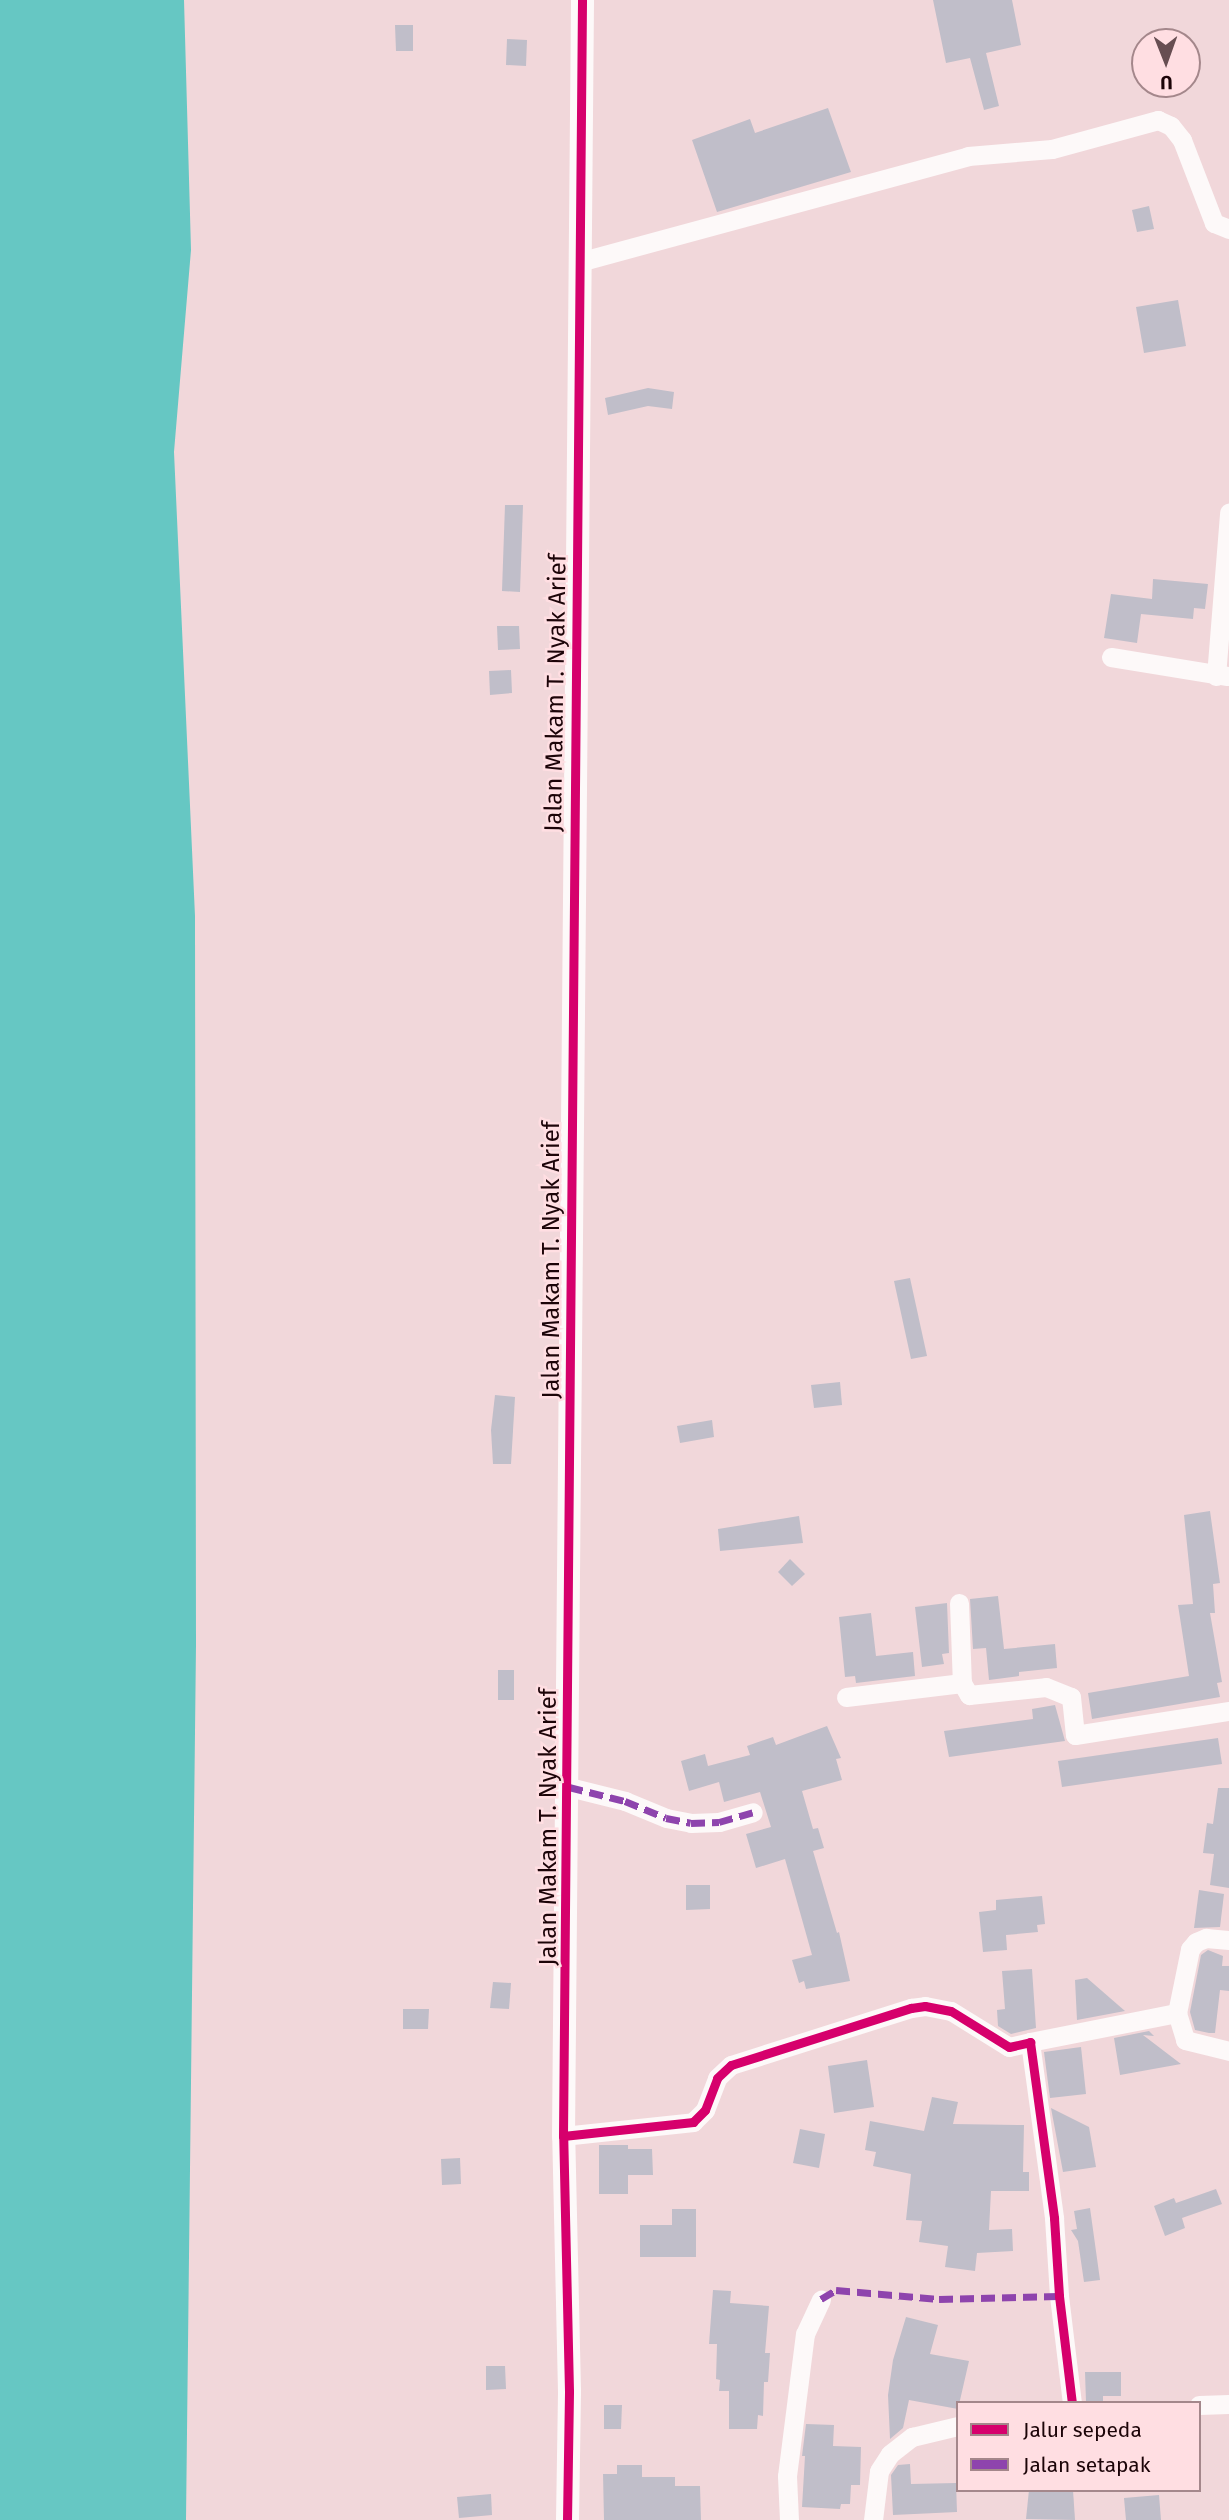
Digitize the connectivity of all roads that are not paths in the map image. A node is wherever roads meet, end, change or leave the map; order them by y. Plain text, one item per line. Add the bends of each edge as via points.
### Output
1 (582, 0) edge
2 (1229, 229) edge
3 (579, 262) junction
4 (1229, 513) edge
5 (1111, 657) dead end
6 (1223, 676) edge
7 (959, 1603) dead end
8 (962, 1683) junction
9 (846, 1697) dead end
10 (1229, 1712) edge
11 (569, 1787) junction
12 (753, 1812) dead end
13 (1229, 1940) edge
14 (1177, 2013) junction
15 (1030, 2042) junction
16 (1229, 2051) edge
17 (564, 2136) junction
18 (821, 2299) dead end
19 (1072, 2401) edge
20 (1229, 2404) edge
21 (1201, 2405) edge
22 (956, 2426) edge
23 (568, 2520) edge
24 (789, 2520) edge
25 (873, 2520) edge

1 - 3 street, Jalan Makam T. Nyak Arief
2 - 3 street via 1214,223 1182,140 1171,126 1158,120 1052,149 968,156
3 - 11 street, Jalan Makam T. Nyak Arief
4 - 6 street
5 - 6 street
7 - 8 street
8 - 9 street
8 - 10 street via 969,1695 1046,1687 1071,1697 1075,1735
11 - 12 street via 691,1823 719,1822
11 - 17 street, Jalan Makam T. Nyak Arief
13 - 14 street via 1206,1938 1190,1949
14 - 15 street
14 - 16 street via 1185,2040
15 - 17 street via 1009,2047 951,2011 911,2008 731,2064 717,2078 705,2110 693,2122
15 - 19 street via 1054,2218
17 - 23 street, Jalan Makam T. Nyak Arief
18 - 24 street via 805,2334 787,2476
20 - 21 street
22 - 25 street via 912,2437 890,2454 879,2471

